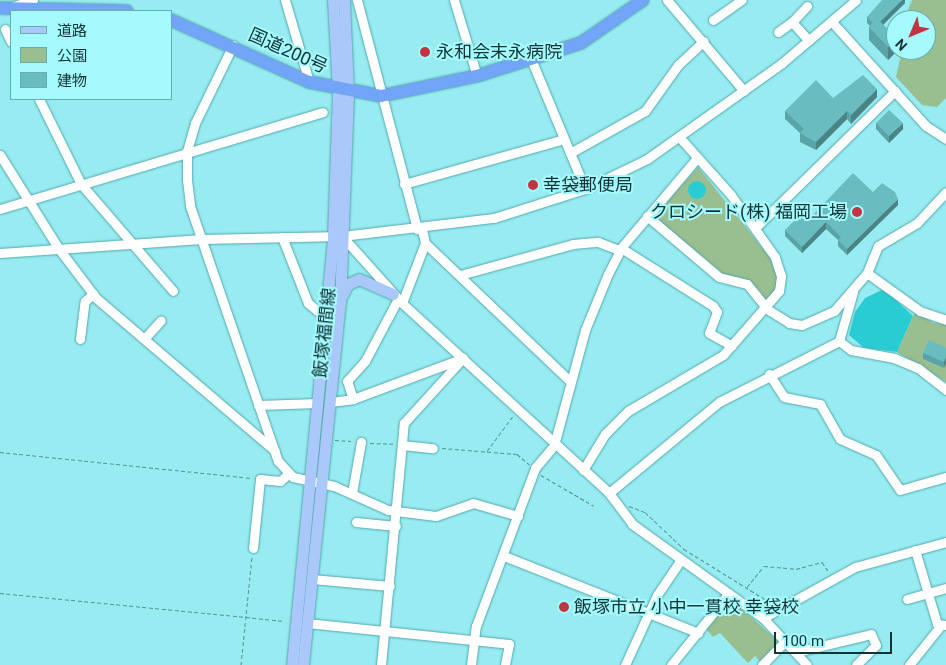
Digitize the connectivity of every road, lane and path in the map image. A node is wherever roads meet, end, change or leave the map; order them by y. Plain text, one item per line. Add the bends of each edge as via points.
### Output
1 (33, 0) edge
2 (285, 0) edge
3 (333, 0) edge
4 (344, 0) edge
5 (357, 0) edge
6 (454, 0) edge
7 (643, 0) edge
8 (667, 0) edge
9 (742, 0) edge
10 (856, 0) edge
11 (807, 6) dead end
12 (5, 8) edge
13 (86, 10) edge
14 (172, 20) edge
15 (713, 20) dead end
16 (792, 22) junction
17 (832, 22) junction
18 (5, 29) dead end
19 (778, 32) dead end
20 (10, 40) edge
21 (809, 41) junction
22 (704, 42) junction
23 (233, 45) junction
24 (531, 60) junction
25 (477, 76) junction
26 (309, 82) junction
27 (343, 91) junction
28 (744, 91) junction
29 (895, 91) junction
30 (381, 96) junction
31 (39, 100) edge
32 (323, 112) dead end
33 (564, 139) junction
34 (681, 139) junction
35 (946, 139) edge
36 (187, 151) junction
37 (570, 153) junction
38 (697, 158) junction
39 (1, 160) edge
40 (81, 184) junction
41 (404, 184) junction
42 (585, 189) junction
43 (946, 192) edge
44 (25, 199) junction
45 (0, 209) edge
46 (647, 216) junction
47 (754, 228) junction
48 (419, 229) junction
49 (337, 236) junction
50 (282, 237) junction
51 (202, 239) junction
52 (130, 244) junction
53 (425, 244) junction
54 (59, 249) junction
55 (620, 249) junction
56 (0, 253) edge
57 (867, 272) junction
58 (460, 276) junction
59 (173, 290) dead end
60 (853, 292) junction
61 (92, 294) junction
62 (398, 299) junction
63 (340, 303) junction
64 (767, 309) junction
65 (326, 319) junction
66 (161, 320) dead end
67 (946, 320) edge
68 (80, 339) dead end
69 (144, 339) junction
70 (839, 341) junction
71 (732, 346) junction
72 (463, 358) junction
73 (769, 374) junction
74 (570, 381) junction
75 (946, 389) edge
76 (354, 399) junction
77 (330, 402) junction
78 (318, 403) junction
79 (258, 405) junction
80 (519, 412) junction
81 (361, 442) dead end
82 (402, 445) junction
83 (554, 445) junction
84 (433, 448) joint
85 (275, 451) junction
86 (0, 452) edge
87 (487, 452) junction
88 (535, 468) junction
89 (583, 470) junction
90 (288, 474) junction
91 (946, 477) edge
92 (260, 479) junction
93 (315, 482) junction
94 (352, 493) junction
95 (611, 497) junction
96 (594, 506) dead end
97 (397, 512) junction
98 (518, 516) junction
99 (356, 522) dead end
100 (396, 526) junction
101 (946, 542) edge
102 (253, 548) joint
103 (915, 550) junction
104 (504, 556) junction
105 (680, 561) junction
106 (832, 578) junction
107 (312, 579) junction
108 (390, 586) junction
109 (747, 588) junction
110 (946, 588) edge
111 (0, 592) edge
112 (729, 593) junction
113 (927, 593) junction
114 (907, 599) dead end
115 (779, 609) junction
116 (650, 614) junction
117 (246, 617) junction
118 (763, 618) junction
119 (302, 622) junction
120 (944, 625) edge
121 (385, 630) junction
122 (698, 633) junction
123 (474, 638) junction
124 (786, 640) junction
125 (796, 652) junction
126 (241, 665) edge
127 (292, 665) edge
128 (303, 665) edge
129 (381, 665) edge
130 (470, 665) edge
131 (505, 665) edge
132 (625, 665) edge
133 (671, 665) edge
134 (762, 665) edge
135 (807, 665) edge
136 (856, 665) edge
137 (909, 665) edge

1 - 12 street
2 - 26 street
3 - 27 main road, 飯塚福間線
4 - 27 main road, 飯塚福間線
5 - 30 street
6 - 25 street
7 - 24 highway, 国道200号 via 602,32
8 - 22 street
9 - 15 street
10 - 17 street
11 - 16 street
12 - 13 highway
14 - 23 highway, 国道200号
16 - 19 street
16 - 21 street
17 - 21 street
17 - 29 street
18 - 20 street
21 - 28 street
22 - 28 street
22 - 37 street via 678,65 645,111
23 - 26 highway, 国道200号
23 - 36 street via 206,96
24 - 25 highway, 国道200号
24 - 33 street
25 - 30 highway, 国道200号
26 - 27 highway, 国道200号
27 - 30 highway, 国道200号
27 - 49 main road, 飯塚福間線
28 - 34 street
29 - 35 street via 926,126
29 - 47 street
30 - 41 street
31 - 40 street
32 - 36 street
33 - 37 street
33 - 41 street
34 - 38 street
34 - 42 street
36 - 40 street
36 - 51 street via 190,206
37 - 42 street
38 - 46 street
38 - 47 street
39 - 44 street
40 - 44 street
40 - 52 street
41 - 48 street
42 - 48 street via 494,218
43 - 57 street via 917,223 878,246
44 - 45 street
44 - 54 street
46 - 55 street
46 - 64 street via 719,277 747,284
47 - 64 street via 775,257 781,276 780,291
48 - 49 street
48 - 53 street
49 - 50 street
49 - 62 street
49 - 63 main road, 飯塚福間線
49 - 65 main road, 飯塚福間線
50 - 51 street
50 - 65 street via 308,303
51 - 52 street
51 - 79 street
52 - 54 street
52 - 59 street
53 - 58 street
53 - 62 street
54 - 56 street
54 - 61 street
55 - 58 street via 598,242 580,243
55 - 71 street via 713,306 717,312 709,333
55 - 74 street via 585,330
57 - 60 street
57 - 67 street via 920,311
58 - 74 street
60 - 64 street via 814,323 789,323
60 - 70 street
61 - 68 street via 85,301
61 - 69 street
62 - 63 main road via 359,279 344,288
62 - 72 street
62 - 76 street via 365,361 347,381
63 - 77 main road, 飯塚福間線
64 - 71 street
65 - 78 main road, 飯塚福間線
66 - 69 street
69 - 85 street
70 - 73 street
70 - 75 street via 851,350 894,358 918,368
71 - 89 street via 628,411 605,434
72 - 76 street
72 - 80 street
72 - 82 street via 404,424
73 - 91 street via 784,397 820,404 840,439 876,455 886,475 907,492
73 - 95 street via 691,422
74 - 83 street
76 - 77 street
77 - 93 main road, 飯塚福間線
78 - 79 street
78 - 93 main road, 飯塚福間線
79 - 85 street
80 - 83 street
80 - 87 path
81 - 94 street
82 - 84 street
82 - 97 street
83 - 88 street
83 - 89 street
84 - 87 path
85 - 90 street
86 - 92 path
87 - 88 path via 517,454
88 - 96 path via 544,479 559,483
88 - 98 street
89 - 95 street
90 - 92 street via 280,481
90 - 93 street
92 - 102 street
93 - 94 street
93 - 107 main road, 飯塚福間線
93 - 119 main road, 飯塚福間線
94 - 97 street
95 - 105 street via 632,524
95 - 109 path via 645,512 684,549
97 - 98 street via 436,516 473,502
97 - 100 street
98 - 104 street
99 - 100 street
100 - 108 street
101 - 103 street
102 - 117 path
103 - 106 street via 855,567
103 - 113 street
104 - 116 street
104 - 123 street
105 - 112 street
105 - 116 street
106 - 109 path via 822,562 796,569 764,566
106 - 115 street
107 - 108 street
107 - 119 main road, 飯塚福間線
108 - 121 street
109 - 115 path
110 - 113 street
111 - 117 path
112 - 118 street
112 - 122 street
113 - 114 street
113 - 120 street via 937,624
115 - 118 street
116 - 122 street
116 - 132 street
117 - 119 path
117 - 126 path
118 - 124 street
119 - 121 street
119 - 127 main road, 飯塚福間線
119 - 128 main road, 飯塚福間線
120 - 137 street
121 - 123 street
121 - 129 street
122 - 133 street
123 - 130 street
123 - 131 street via 509,644
124 - 125 street
124 - 134 street
125 - 135 street
125 - 136 street via 871,634 876,645

